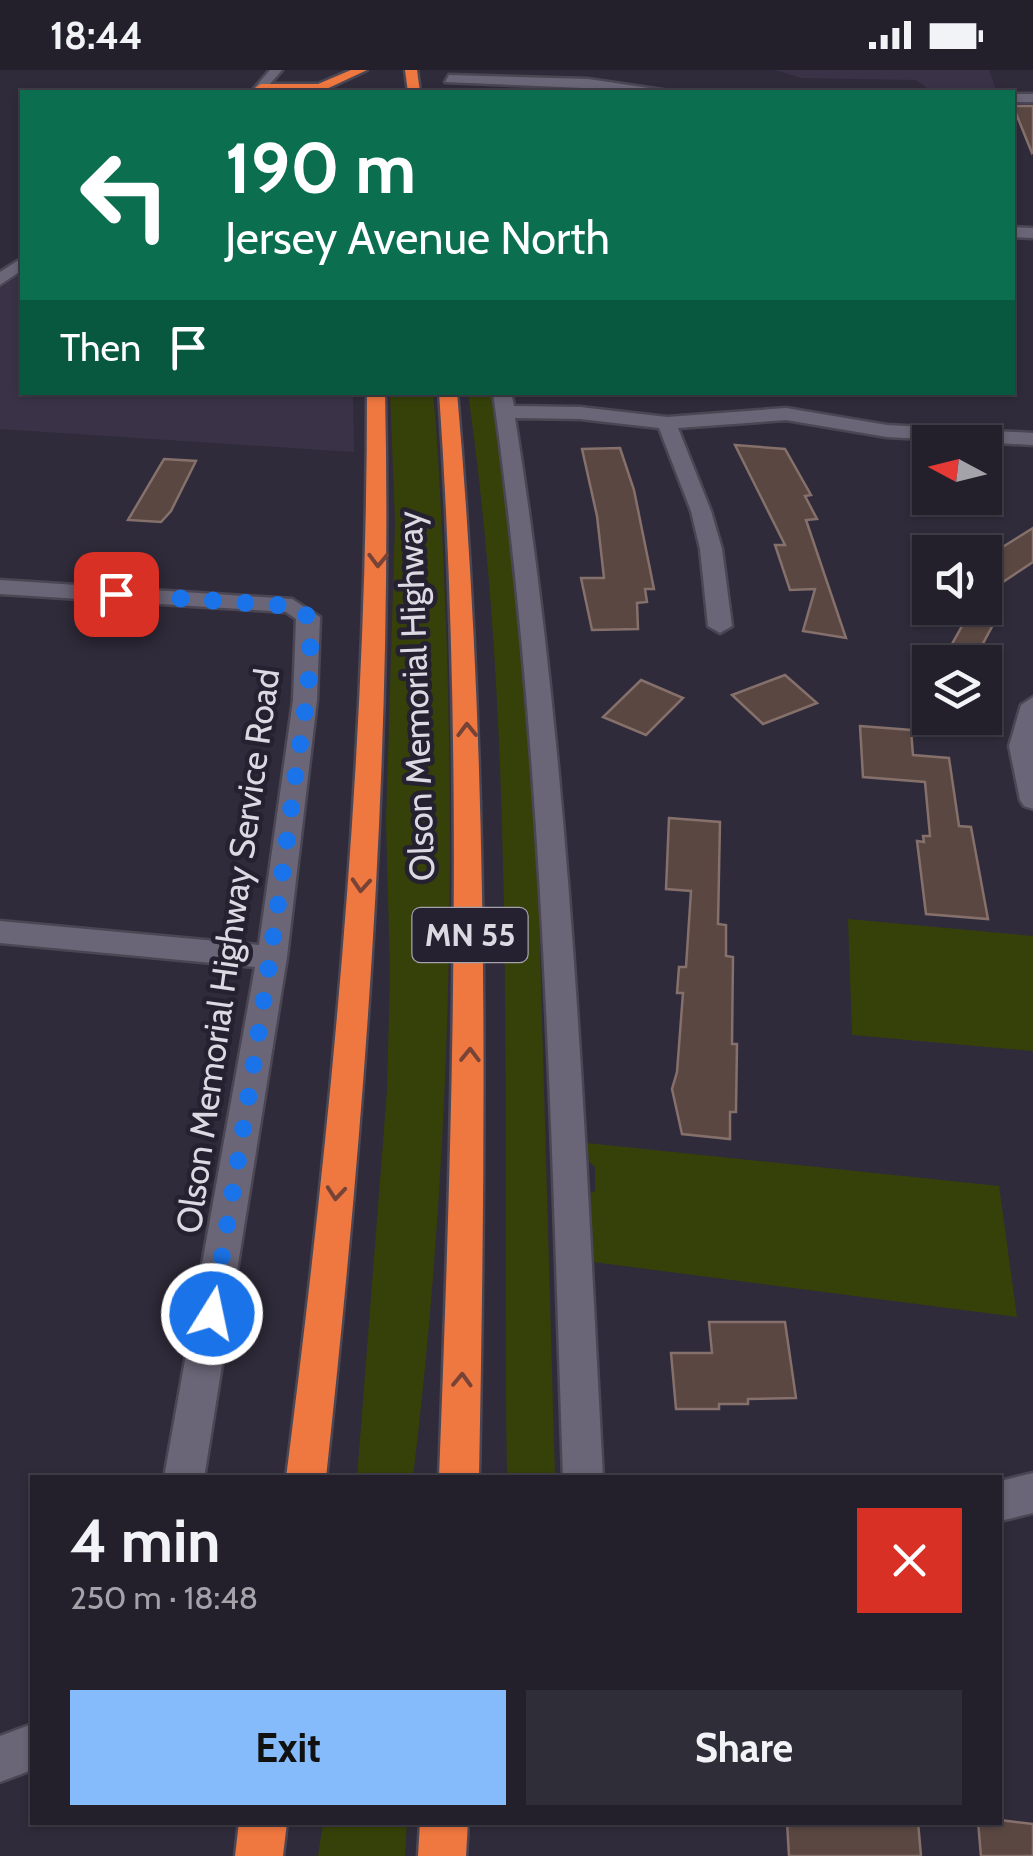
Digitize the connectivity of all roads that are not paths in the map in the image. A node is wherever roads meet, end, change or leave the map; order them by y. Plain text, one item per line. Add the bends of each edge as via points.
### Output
1 (276, 70) edge
2 (365, 74) edge
3 (449, 80) edge
4 (259, 90) edge
5 (652, 90) edge
6 (20, 265) edge
7 (0, 280) edge
8 (376, 395) edge
9 (448, 395) edge
10 (504, 402) edge
11 (667, 423) junction
12 (1033, 439) edge
13 (0, 587) edge
14 (720, 626) dead end
15 (1033, 705) edge
16 (1033, 800) edge
17 (0, 932) edge
18 (272, 957) junction
19 (185, 1475) edge
20 (306, 1475) edge
21 (460, 1475) edge
22 (583, 1475) edge
23 (1033, 1493) edge
24 (1002, 1501) edge
25 (30, 1747) edge
26 (0, 1759) edge
27 (264, 1825) edge
28 (444, 1825) edge
29 (259, 1856) edge
30 (442, 1856) edge

1 - 4 street
2 - 4 highway via 320,88
3 - 5 street
6 - 7 street
8 -> 20 highway, Olson Memorial Highway via 375,658 356,975
21 -> 9 highway, Olson Memorial Highway / MN 55 via 471,968 465,618
10 - 11 street
10 - 22 street via 533,608 552,839
11 - 12 street via 786,414 887,431
11 - 14 street via 701,511
13 - 18 street, Olson Memorial Highway Service Road via 305,612 305,700
15 - 16 street via 1022,746
17 - 18 street
18 - 19 street, Olson Memorial Highway Service Road
23 - 24 street
25 - 26 street
27 - 29 highway
28 - 30 highway

